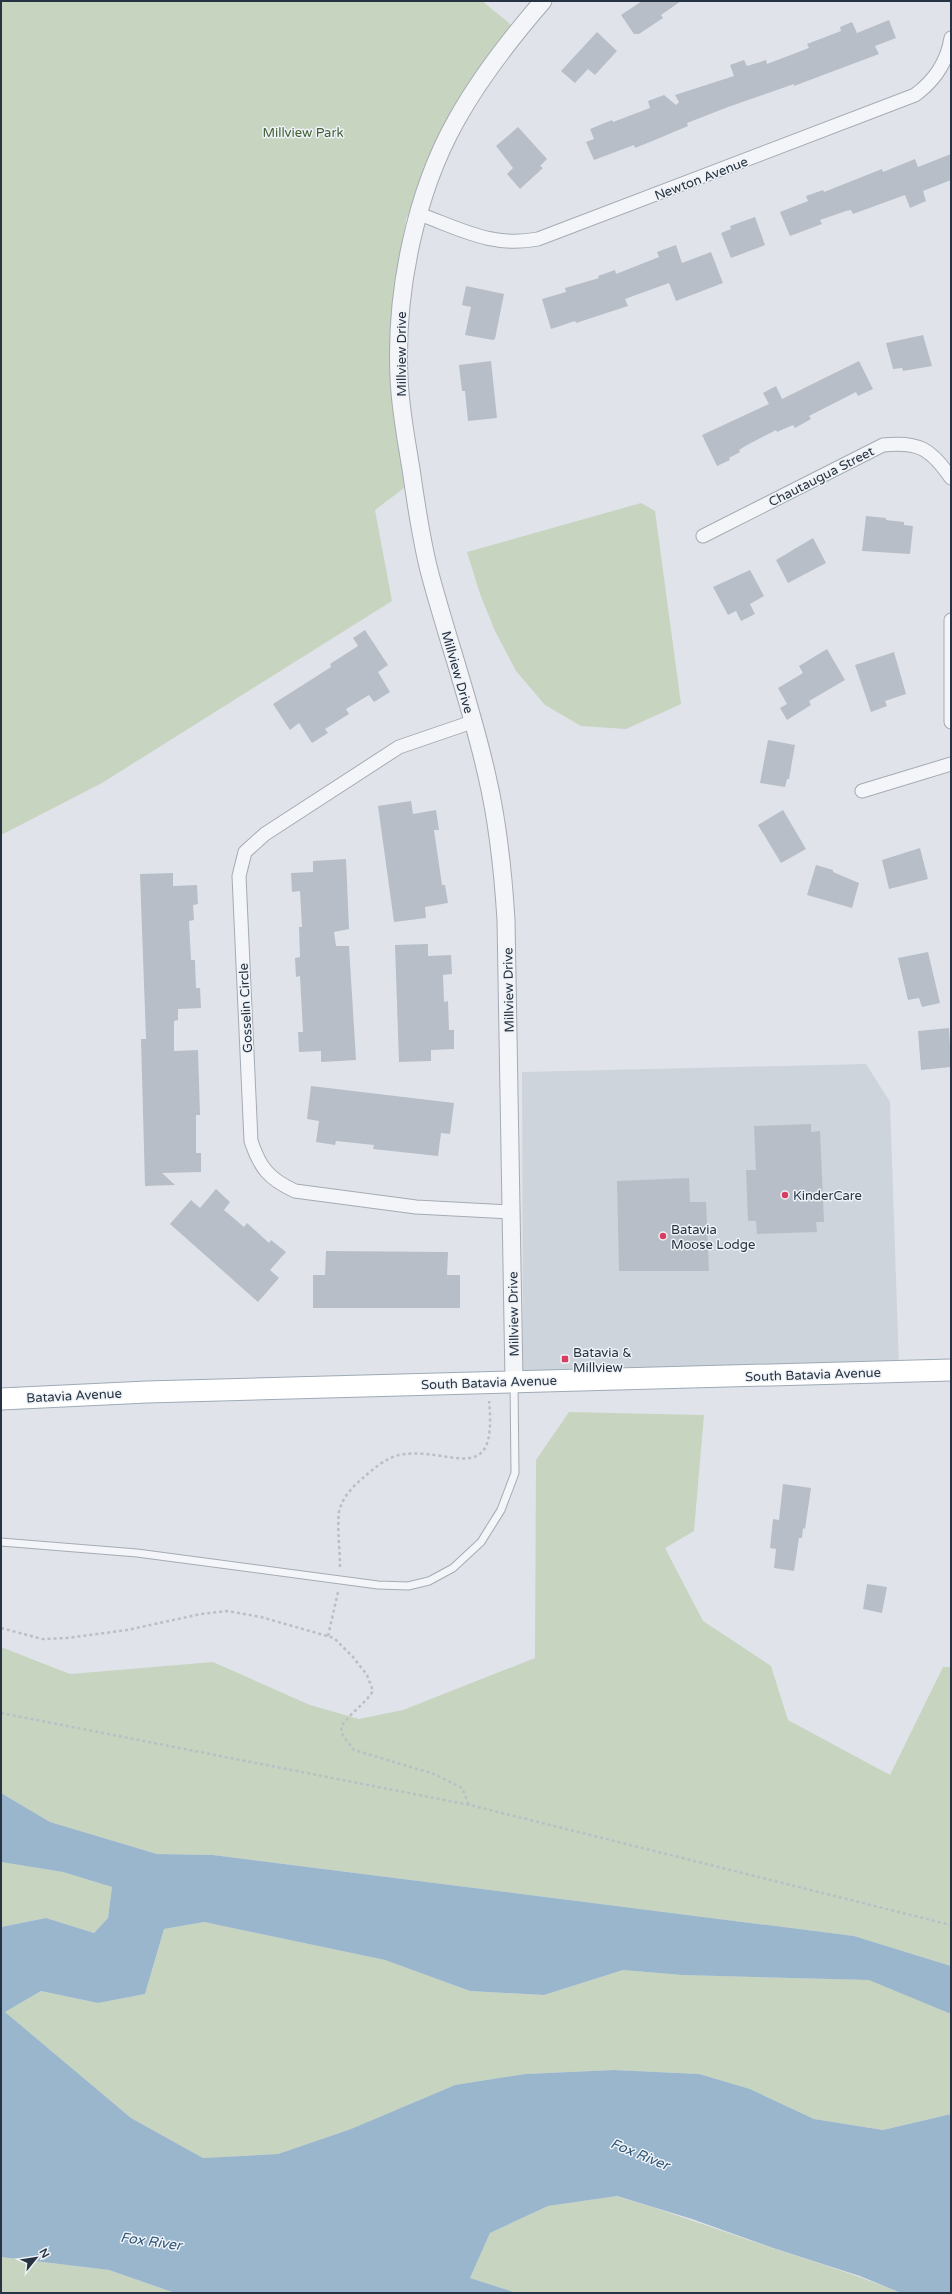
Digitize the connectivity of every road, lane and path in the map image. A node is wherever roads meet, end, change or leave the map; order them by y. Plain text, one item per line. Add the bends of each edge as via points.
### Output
1 (543, 1) edge
2 (951, 38) edge
3 (419, 214) junction
4 (951, 478) edge
5 (703, 536) dead end
6 (951, 620) edge
7 (472, 722) junction
8 (951, 722) edge
9 (951, 764) edge
10 (862, 790) dead end
11 (512, 1212) junction
12 (951, 1370) edge
13 (514, 1381) junction
14 (487, 1382) junction
15 (147, 1392) joint
16 (1, 1399) edge
17 (1, 1542) edge
18 (341, 1580) junction
19 (1, 1628) edge
20 (328, 1636) junction
21 (1, 1713) edge
22 (470, 1805) junction
23 (951, 1925) edge

1 - 3 street, Millview Drive via 484,75 456,120 440,155
2 - 3 street, Newton Avenue via 944,64 929,85 915,95 538,239 523,242 494,241
3 - 7 street, Millview Drive via 403,287 398,377 416,508 430,572
4 - 5 street, Chautaugua Street via 926,448 902,443 883,445
6 - 8 street
7 - 11 street, Millview Drive via 487,774 498,827 503,873
7 - 11 street, Gosselin Circle via 399,747 265,834 245,852 239,876 251,1141 256,1157 266,1173 295,1191 416,1207
9 - 10 street
11 - 13 street, Millview Drive
12 - 13 main road, South Batavia Avenue
13 - 14 main road, South Batavia Avenue
13 - 18 lane via 515,1473 501,1510 481,1542 453,1568 429,1581 408,1586
14 - 15 main road, South Batavia Avenue
14 - 18 path via 491,1428 487,1443 480,1454 470,1459 458,1460 422,1454 398,1456 375,1467 351,1488 339,1512
15 - 16 main road, Batavia Avenue
17 - 18 lane via 137,1553
18 - 20 path
19 - 20 path via 42,1639 67,1638 127,1630 227,1611 261,1617
20 - 22 path via 334,1638 353,1657 367,1675 373,1691 365,1702 349,1714 341,1727 343,1736 354,1750 434,1774 462,1788
21 - 22 path
22 - 23 path

